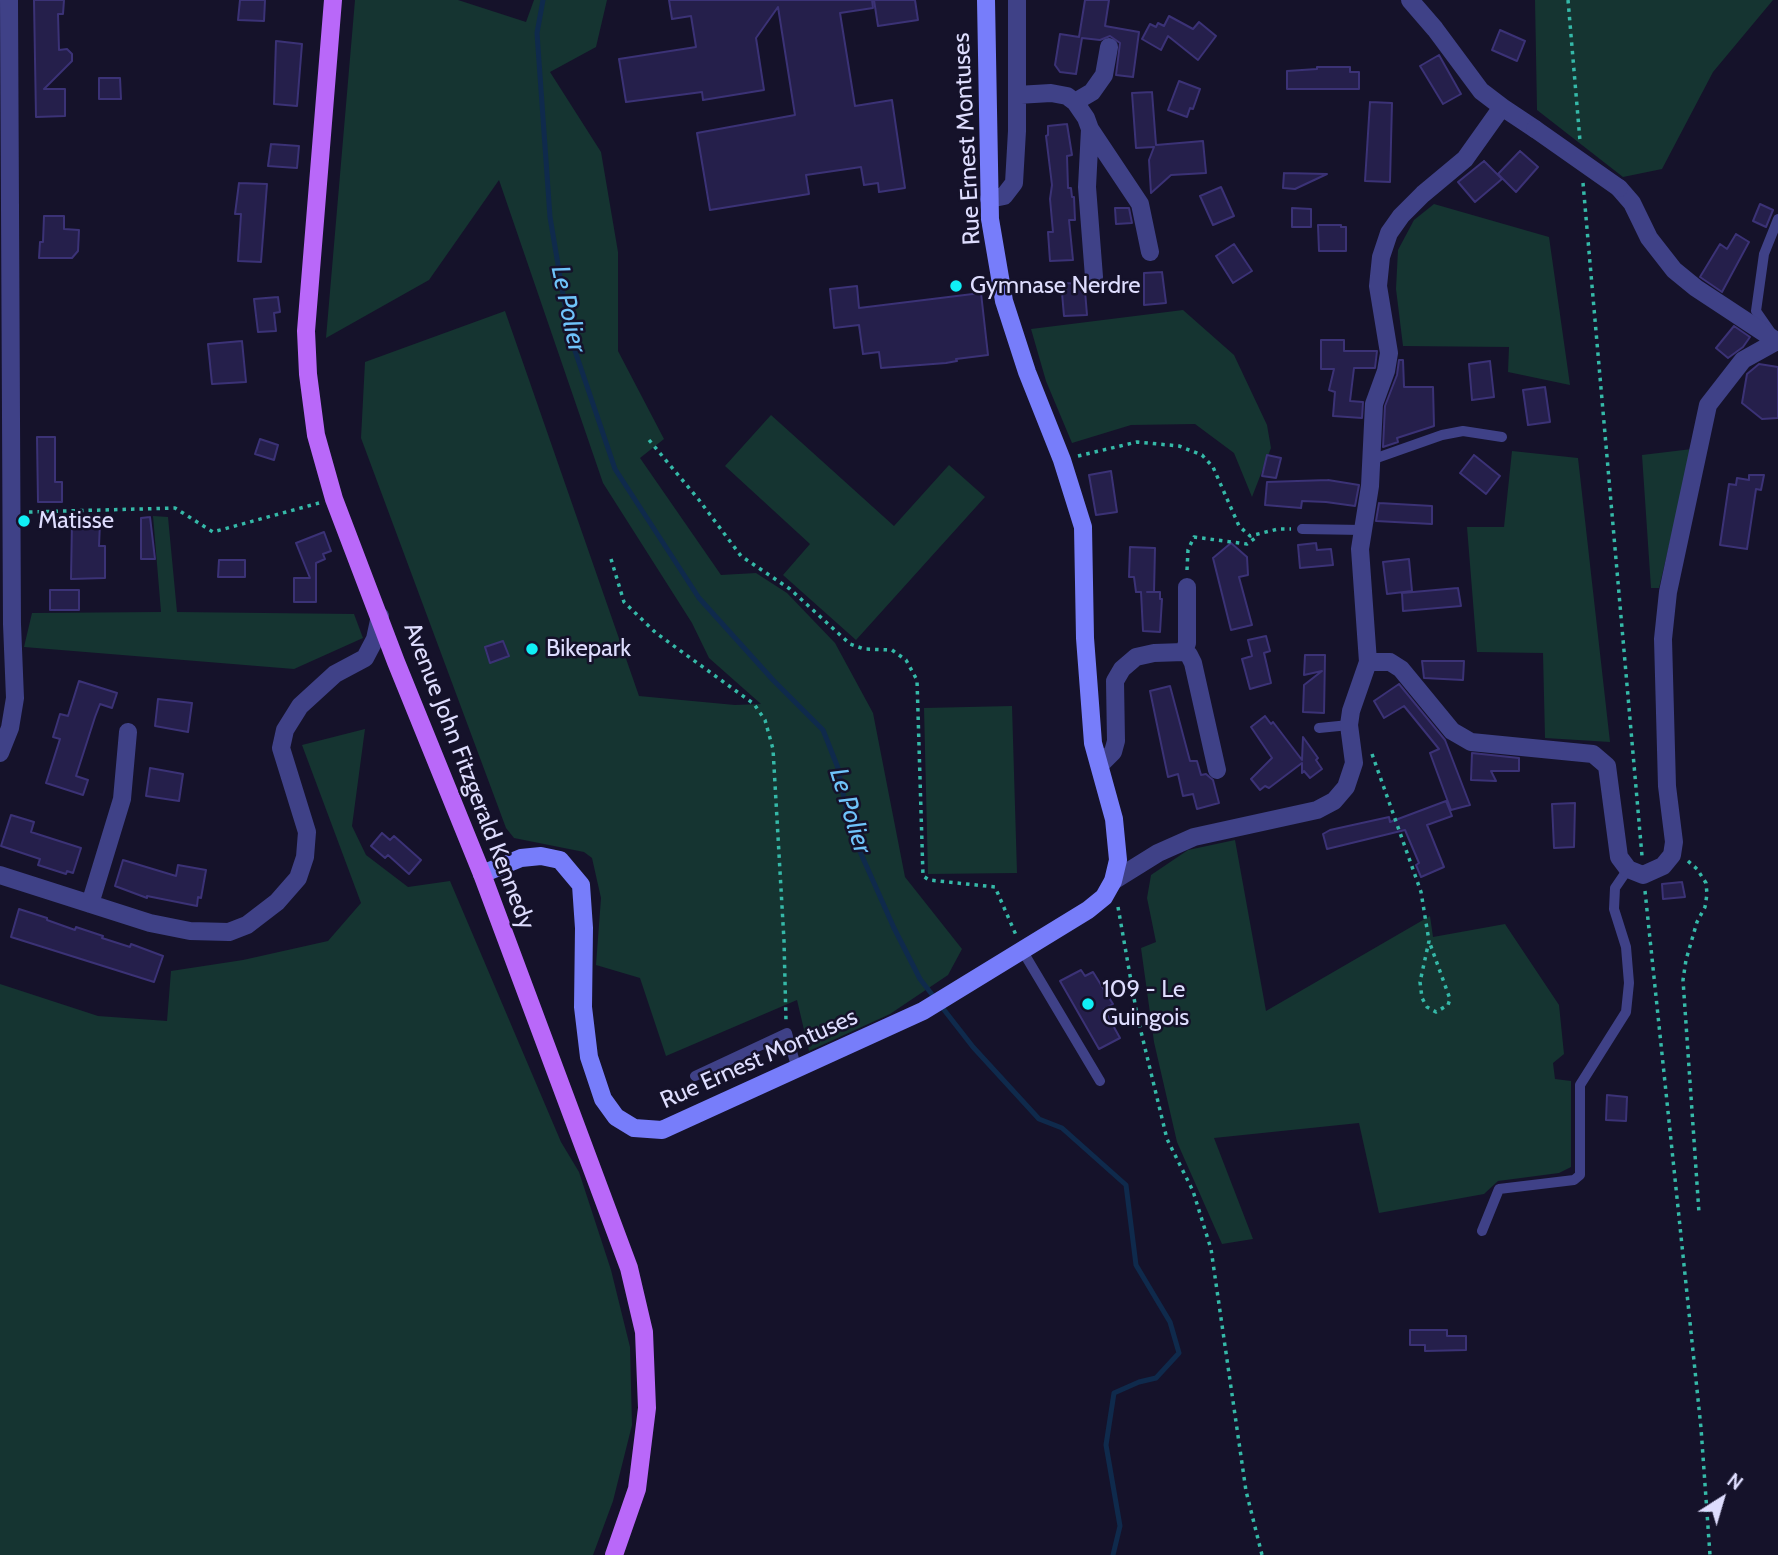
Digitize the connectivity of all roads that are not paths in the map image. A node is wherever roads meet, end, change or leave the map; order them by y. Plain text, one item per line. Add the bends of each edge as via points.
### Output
1 (9, 0) edge
2 (333, 0) edge
3 (986, 0) edge
4 (1017, 0) edge
5 (1410, 0) edge
6 (1109, 47) dead end
7 (1017, 95) junction
8 (1075, 102) junction
9 (1502, 107) junction
10 (1090, 130) junction
11 (989, 199) junction
12 (1778, 219) edge
13 (1150, 252) dead end
14 (1094, 277) dead end
15 (1777, 342) edge
16 (1503, 437) dead end
17 (1371, 460) junction
18 (1302, 529) road end
19 (1363, 530) junction
20 (1187, 587) road end
21 (380, 616) junction
22 (6, 624) edge
23 (1184, 652) junction
24 (1368, 663) junction
25 (1349, 725) junction
26 (1319, 728) dead end
27 (128, 732) dead end
28 (0, 753) edge
29 (1100, 765) junction
30 (1217, 770) dead end
31 (1636, 872) junction
32 (482, 874) junction
33 (0, 875) edge
34 (1113, 881) junction
35 (90, 904) junction
36 (1022, 950) junction
37 (797, 1070) junction
38 (695, 1076) dead end
39 (1100, 1081) dead end
40 (1482, 1231) dead end
41 (614, 1555) edge

1 - 22 street via 12,512
2 - 21 main road, Avenue John Fitzgerald Kennedy via 306,331 308,374 316,435 334,499
3 - 11 street, Rue Ernest Montuses
4 - 7 street
5 - 9 street via 1481,91
6 - 8 street via 1104,75 1092,92
7 - 8 street via 1051,93
7 - 11 street via 1014,183 1004,196
8 - 10 street
9 - 15 street, bridge via 1619,188 1674,270
9 - 17 street via 1465,159 1401,216 1381,257 1378,286 1388,354 1374,404
10 - 13 street via 1140,204
10 - 14 street via 1087,187
11 - 29 street, Rue Ernest Montuses via 1004,301 1083,527 1085,638 1093,743
12 - 15 lane via 1764,254 1756,311
15 - 31 street via 1744,360 1708,405 1668,592 1663,639 1672,855 1663,866
16 - 17 lane via 1463,431
17 - 19 street
18 - 19 lane
19 - 24 street via 1360,549
20 - 23 street
21 - 32 main road, Avenue John Fitzgerald Kennedy
21 - 35 street via 365,658 335,674 300,706 285,730 281,748 307,832 298,878 277,902 247,925 229,932 150,923
22 - 28 street via 15,698
23 - 29 street via 1136,657 1122,669 1115,681 1116,741 1113,752
23 - 30 street via 1193,663
24 - 25 street
24 - 31 street via 1390,662 1401,669 1452,731 1471,742 1592,754 1607,766 1619,857
25 - 26 lane
25 - 34 street via 1354,763 1346,787 1334,801 1317,810 1194,837
27 - 35 street via 122,799
29 - 34 street, Rue Ernest Montuses via 1114,819 1118,860
31 - 40 lane via 1615,888 1614,909 1626,947 1626,1012 1580,1085 1580,1175 1574,1180 1499,1189
32 - 37 street, Rue Ernest Montuses via 521,858 541,856 560,860 581,885 583,1007 589,1057 603,1099 616,1117 634,1128 662,1130
32 - 41 main road, Avenue John Fitzgerald Kennedy via 629,1268 644,1332 647,1408 637,1489
33 - 35 street
34 - 36 street, Rue Ernest Montuses via 1104,898
36 - 37 street, Rue Ernest Montuses via 923,1011
36 - 39 lane
37 - 38 lane via 787,1033

